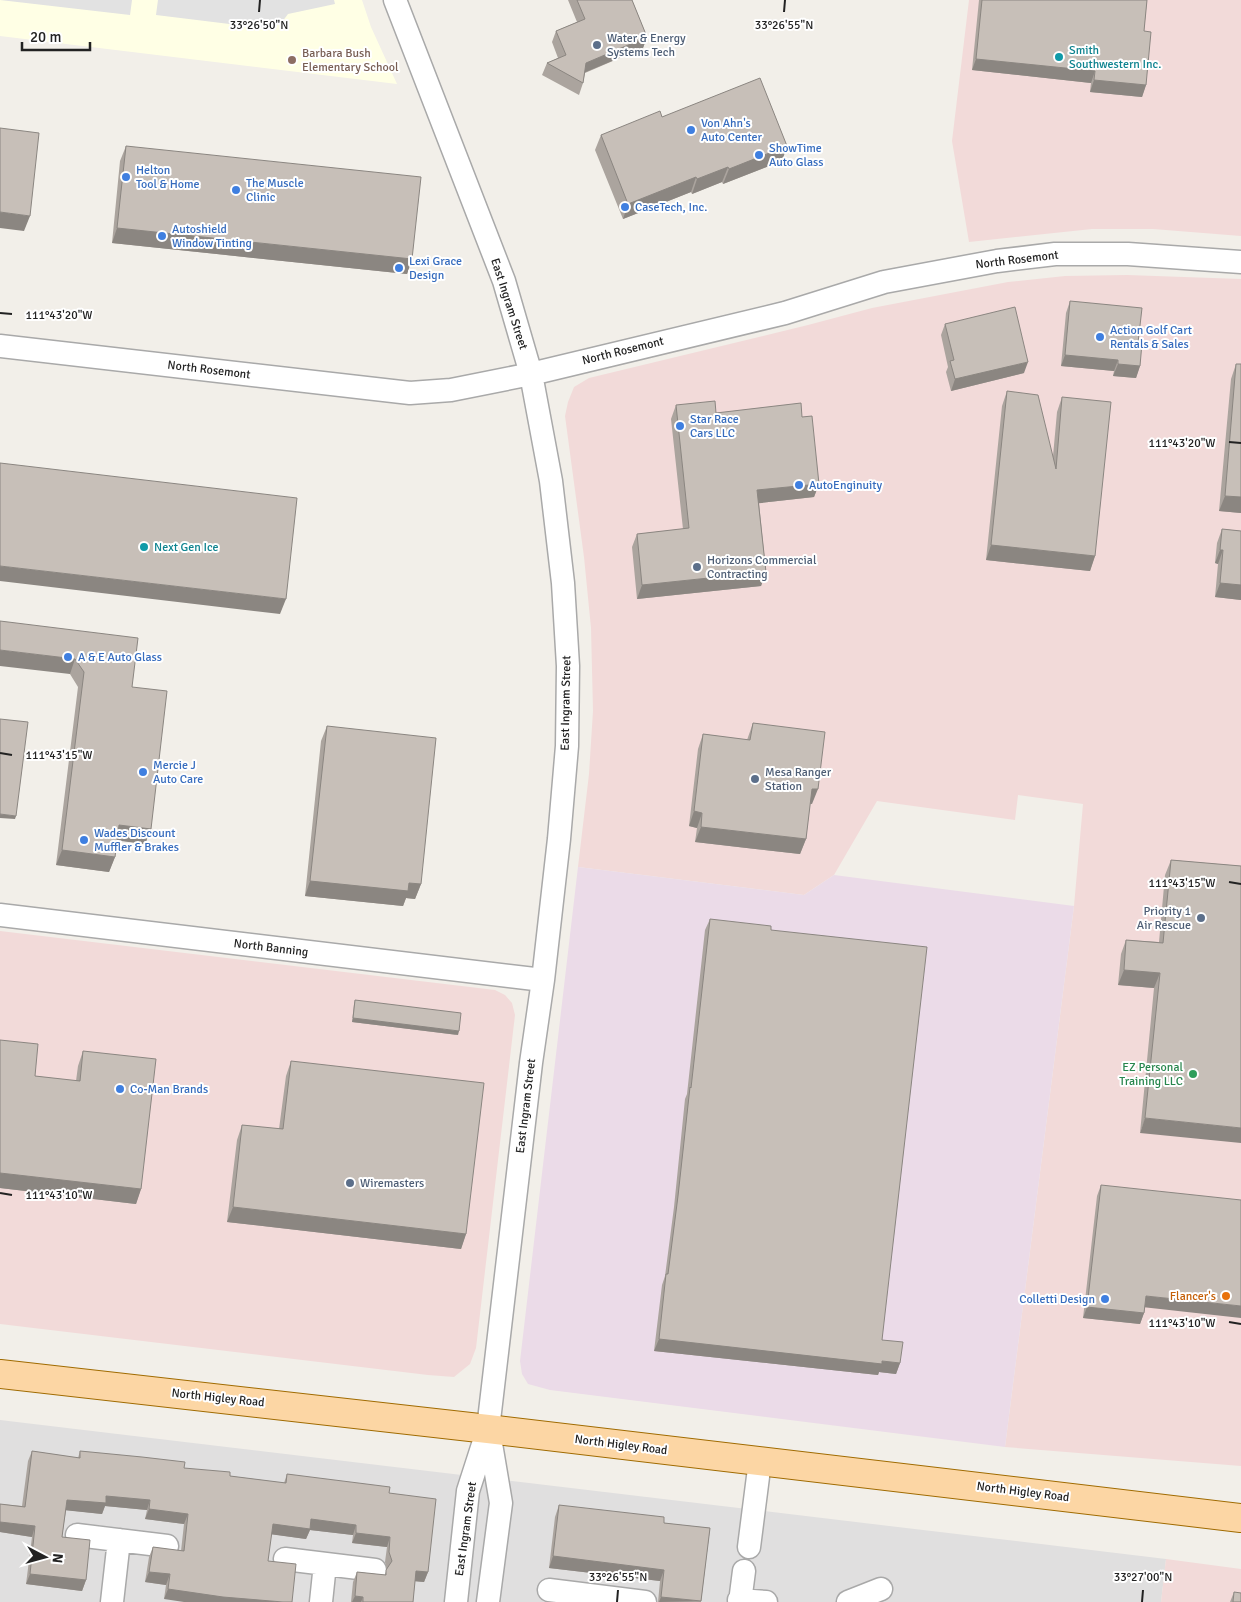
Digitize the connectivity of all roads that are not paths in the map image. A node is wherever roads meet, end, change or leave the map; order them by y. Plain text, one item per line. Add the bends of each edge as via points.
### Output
1 (395, 0) edge
2 (1241, 262) edge
3 (0, 346) edge
4 (531, 374) junction
5 (0, 915) edge
6 (542, 980) junction
7 (0, 1374) edge
8 (488, 1429) junction
9 (760, 1461) junction
10 (1241, 1518) edge
11 (77, 1535) dead end
12 (119, 1540) junction
13 (167, 1546) dead end
14 (749, 1547) dead end
15 (285, 1559) dead end
16 (325, 1564) junction
17 (376, 1570) dead end
18 (459, 1570) junction
19 (744, 1571) dead end
20 (492, 1574) junction
21 (881, 1589) dead end
22 (550, 1590) dead end
23 (597, 1599) edge
24 (739, 1601) edge
25 (112, 1602) edge
26 (321, 1602) edge
27 (456, 1602) edge
28 (488, 1602) edge
29 (645, 1602) edge
30 (766, 1602) edge
31 (848, 1602) edge

1 - 4 street, East Ingram Street via 504,281
2 - 4 street, North Rosemont via 1128,254 1055,254 997,261 884,282 785,312
3 - 4 street, North Rosemont via 410,393 451,390
4 - 6 street, East Ingram Street via 552,481 564,583 568,666 567,746
5 - 6 street, North Banning
6 - 8 street, East Ingram Street
7 - 8 main road, North Higley Road
8 - 9 main road, North Higley Road
8 - 18 street, East Ingram Street via 468,1491
8 - 20 street, East Ingram Street via 501,1503
9 - 10 main road, North Higley Road
9 - 14 street
11 - 12 street
12 - 13 street
12 - 25 street
15 - 16 street
16 - 17 street
16 - 26 street
18 - 20 street
18 - 27 street, East Ingram Street
19 - 24 street
20 - 28 street, East Ingram Street
21 - 31 street
22 - 23 street
23 - 29 street
24 - 30 street

